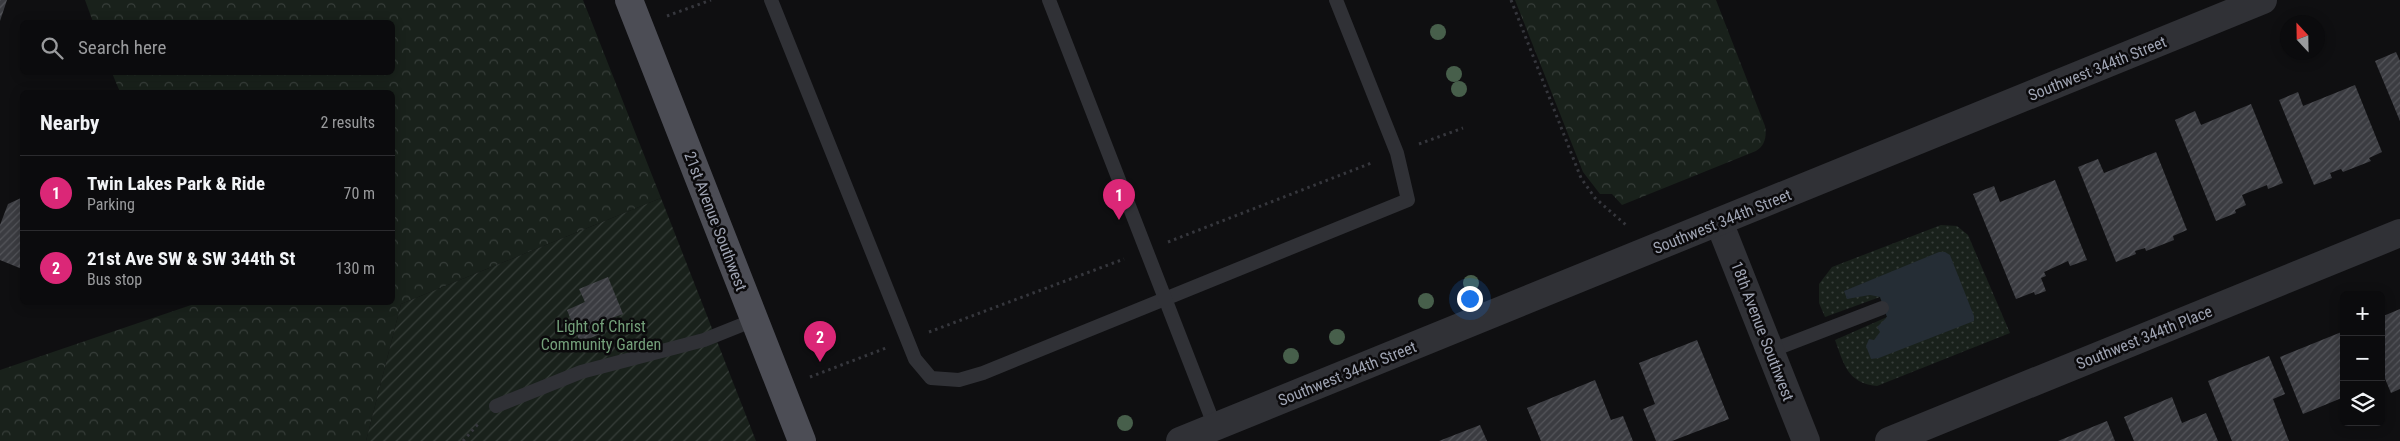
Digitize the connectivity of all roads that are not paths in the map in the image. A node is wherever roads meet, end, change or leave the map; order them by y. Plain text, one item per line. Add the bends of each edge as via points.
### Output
1 (629, 0) edge
2 (771, 0) edge
3 (1049, 0) edge
4 (1336, 0) edge
5 (2263, 0) edge
6 (1720, 222) junction
7 (2400, 233) edge
8 (1166, 298) junction
9 (1882, 308) dead end
10 (754, 320) junction
11 (1770, 351) junction
12 (496, 406) dead end
13 (1215, 427) junction
14 (802, 441) edge
15 (1180, 441) edge
16 (1806, 441) edge
17 (1889, 441) edge

1 - 10 main road, 21st Avenue Southwest
2 - 8 lane via 907,340 915,359 928,376 959,380 983,373
3 - 8 lane
4 - 8 lane via 1397,153 1408,200
5 - 6 street, Southwest 344th Street
6 - 11 street, 18th Avenue Southwest
6 - 13 street, Southwest 344th Street
7 - 17 street, Southwest 344th Place
8 - 13 lane
9 - 11 lane
10 - 12 lane via 704,340 581,372
10 - 14 main road, 21st Avenue Southwest
11 - 16 street, 18th Avenue Southwest
13 - 15 street, Southwest 344th Street

